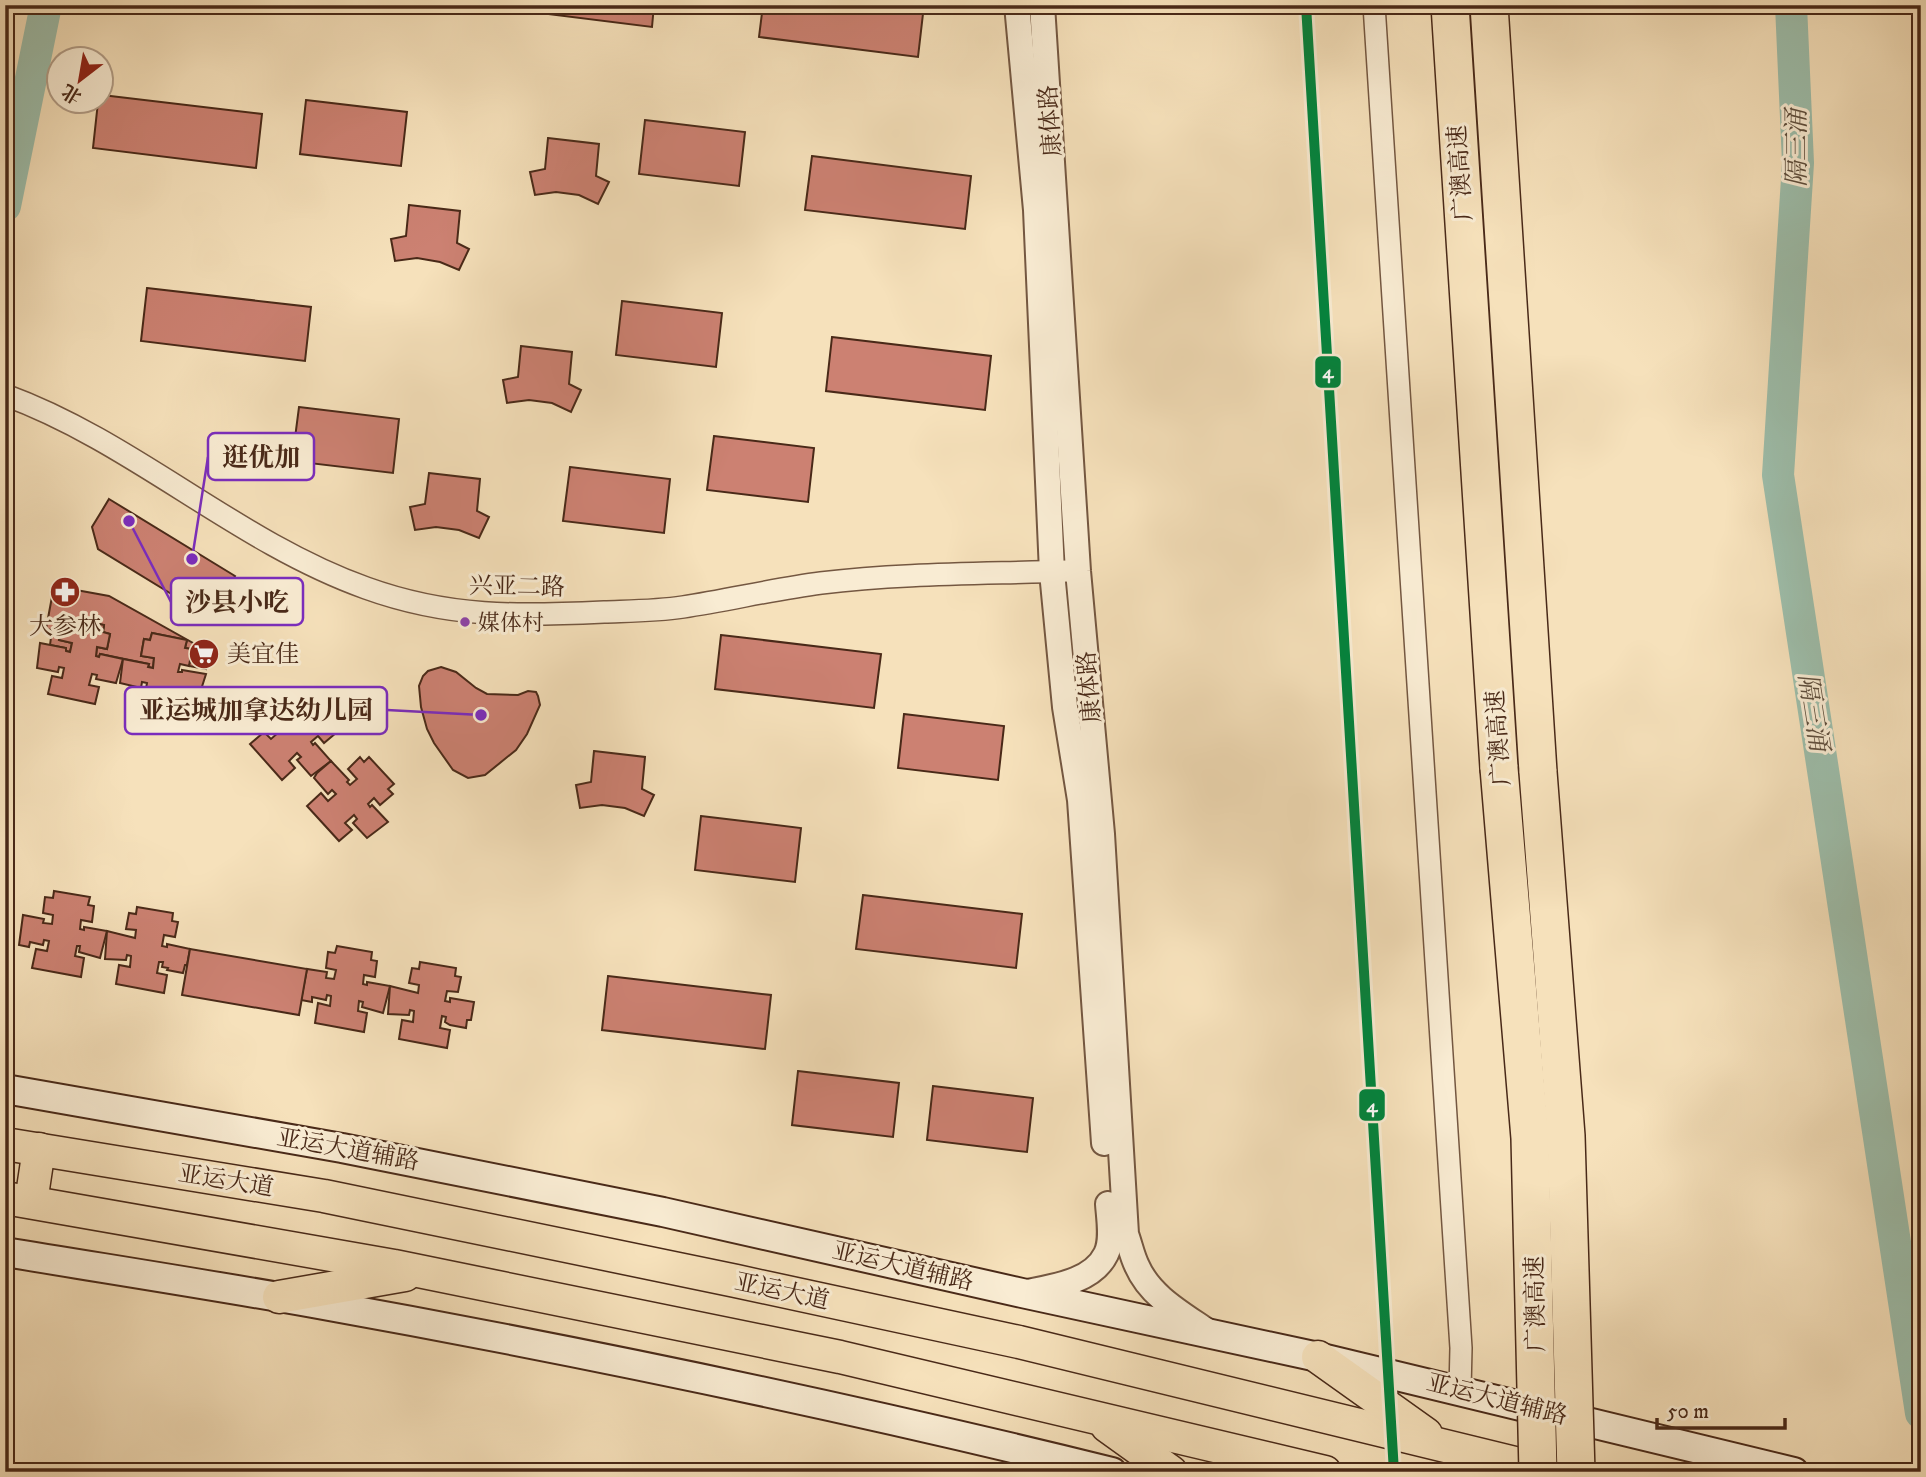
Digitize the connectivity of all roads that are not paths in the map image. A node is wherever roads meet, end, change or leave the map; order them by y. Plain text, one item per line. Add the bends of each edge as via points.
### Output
1 (1009, 5) edge
2 (1017, 5) edge
3 (1042, 5) edge
4 (1374, 5) edge
5 (1450, 5) edge
6 (1489, 5) edge
7 (1020, 35) junction
8 (7, 395) edge
9 (1078, 571) junction
10 (1052, 572) junction
11 (5, 1089) edge
12 (5, 1144) edge
13 (39, 1149) junction
14 (18, 1200) edge
15 (5, 1252) edge
16 (425, 1272) junction
17 (1022, 1293) junction
18 (279, 1297) junction
19 (1210, 1333) junction
20 (1318, 1357) junction
21 (1460, 1390) junction
22 (1094, 1417) junction
23 (1441, 1445) junction
24 (1112, 1472) edge
25 (1171, 1472) edge
26 (1325, 1472) edge
27 (1538, 1472) edge
28 (1552, 1472) edge
29 (1576, 1472) edge
30 (1794, 1472) edge

1 - 7 street
2 - 7 street, 康体路
3 - 9 street, 康体路
4 - 21 street via 1461,1348
5 - 27 highway, 广澳高速, bridge via 1499,768 1531,1138
6 - 29 highway, 广澳高速, bridge via 1566,1136
7 - 10 street, 康体路 via 1036,210
8 - 10 street, 兴亚二路 via 162,476 270,544 316,567 365,588 440,609 538,615 679,608 821,583 940,573
9 - 10 street, 兴亚二路
9 - 19 street, 康体路 via 1102,834 1126,1234 1146,1284
10 - 17 street, 康体路 via 1065,707 1080,800 1110,1232 1107,1253 1083,1276
11 - 17 main road, 亚运大道辅路 via 470,1172
12 - 13 main road, 亚运大道
13 - 14 main road
13 - 23 main road, 亚运大道 via 324,1196 709,1275 1019,1342
14 - 16 main road
15 - 18 main road
16 - 18 main road
16 - 22 main road via 840,1357
17 - 19 main road, 亚运大道辅路
18 - 24 main road via 667,1372
19 - 20 main road, 亚运大道辅路
20 - 21 main road, 亚运大道辅路
20 - 23 main road
21 - 30 main road, 亚运大道辅路
22 - 25 main road
22 - 26 main road
23 - 28 main road, 亚运大道

